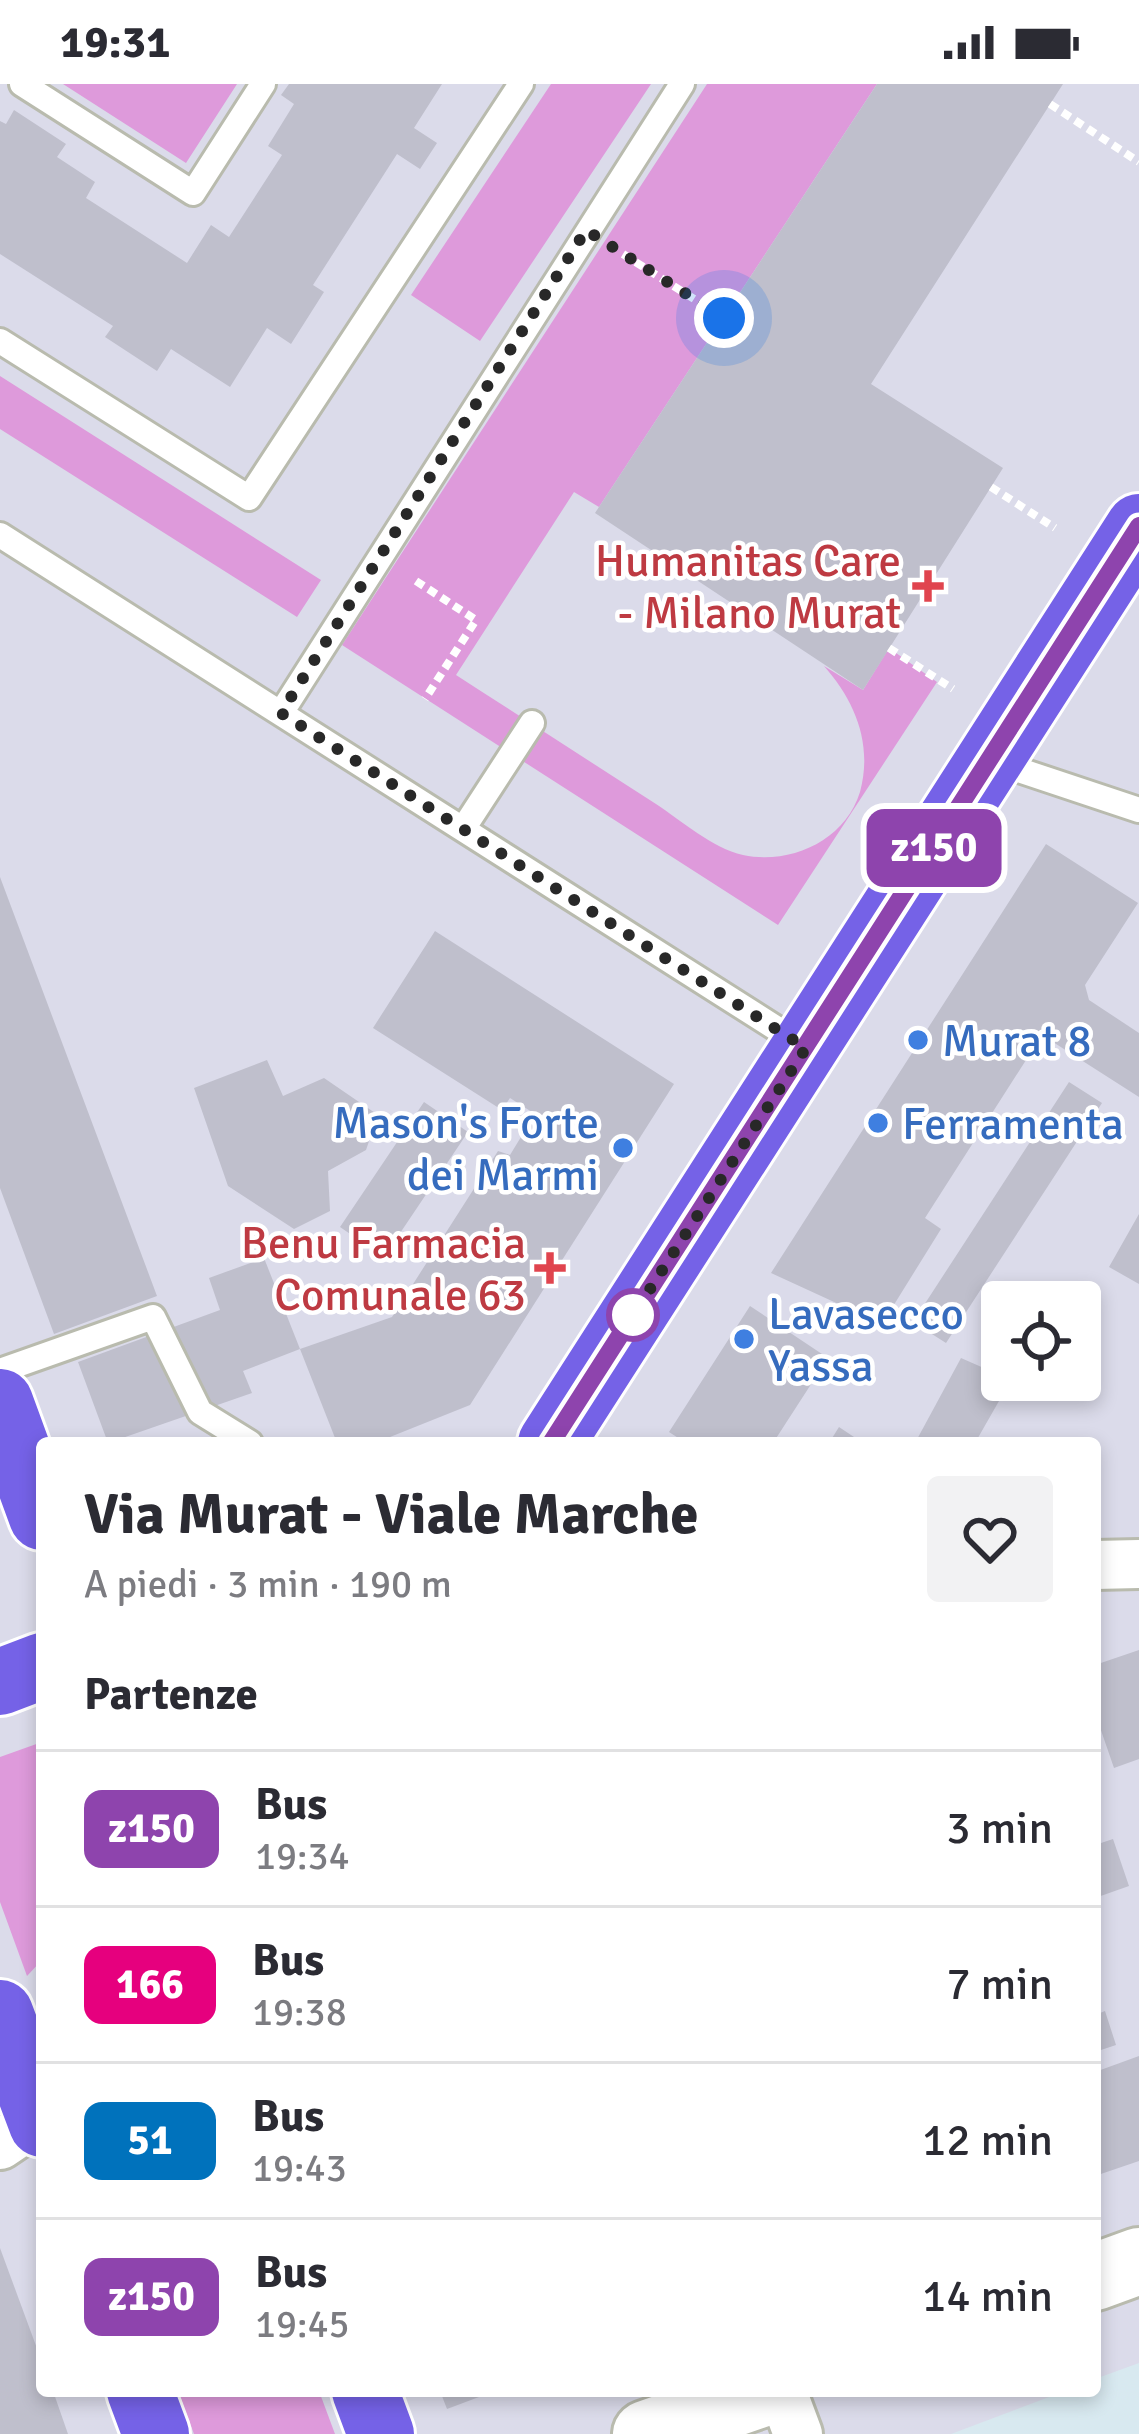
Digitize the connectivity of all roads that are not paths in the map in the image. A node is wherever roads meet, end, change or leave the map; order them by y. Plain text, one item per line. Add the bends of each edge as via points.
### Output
1 (22, 84) edge
2 (263, 84) edge
3 (520, 84) edge
4 (682, 84) edge
5 (0, 340) edge
6 (1139, 526) edge
7 (0, 535) edge
8 (281, 713) junction
9 (532, 723) dead end
10 (990, 760) junction
11 (1139, 809) edge
12 (463, 830) junction
13 (806, 1048) junction
14 (0, 1371) edge
15 (0, 1402) edge
16 (236, 1437) edge
17 (555, 1437) edge
18 (36, 1499) edge
19 (1139, 1564) edge
20 (1101, 1565) edge
21 (36, 1668) edge
22 (0, 1682) edge
23 (0, 2013) edge
24 (31, 2126) edge
25 (1139, 2261) edge
26 (1101, 2275) edge
27 (142, 2397) edge
28 (367, 2397) edge
29 (752, 2397) edge
30 (784, 2397) edge
31 (156, 2434) edge
32 (381, 2434) edge
33 (646, 2434) edge
34 (798, 2434) edge

1 - 2 lane via 193,194
3 - 5 lane via 249,498
4 - 8 lane
6 - 10 main road
7 - 8 lane
8 - 12 lane
9 - 12 lane
10 - 11 lane
10 - 13 main road
12 - 13 lane
13 - 17 main road
14 - 16 lane via 153,1317 200,1412
15 - 18 main road
19 - 20 street
21 - 22 main road
23 - 24 main road
25 - 26 street
27 - 31 main road
28 - 32 main road
29 - 33 street
30 - 34 street

